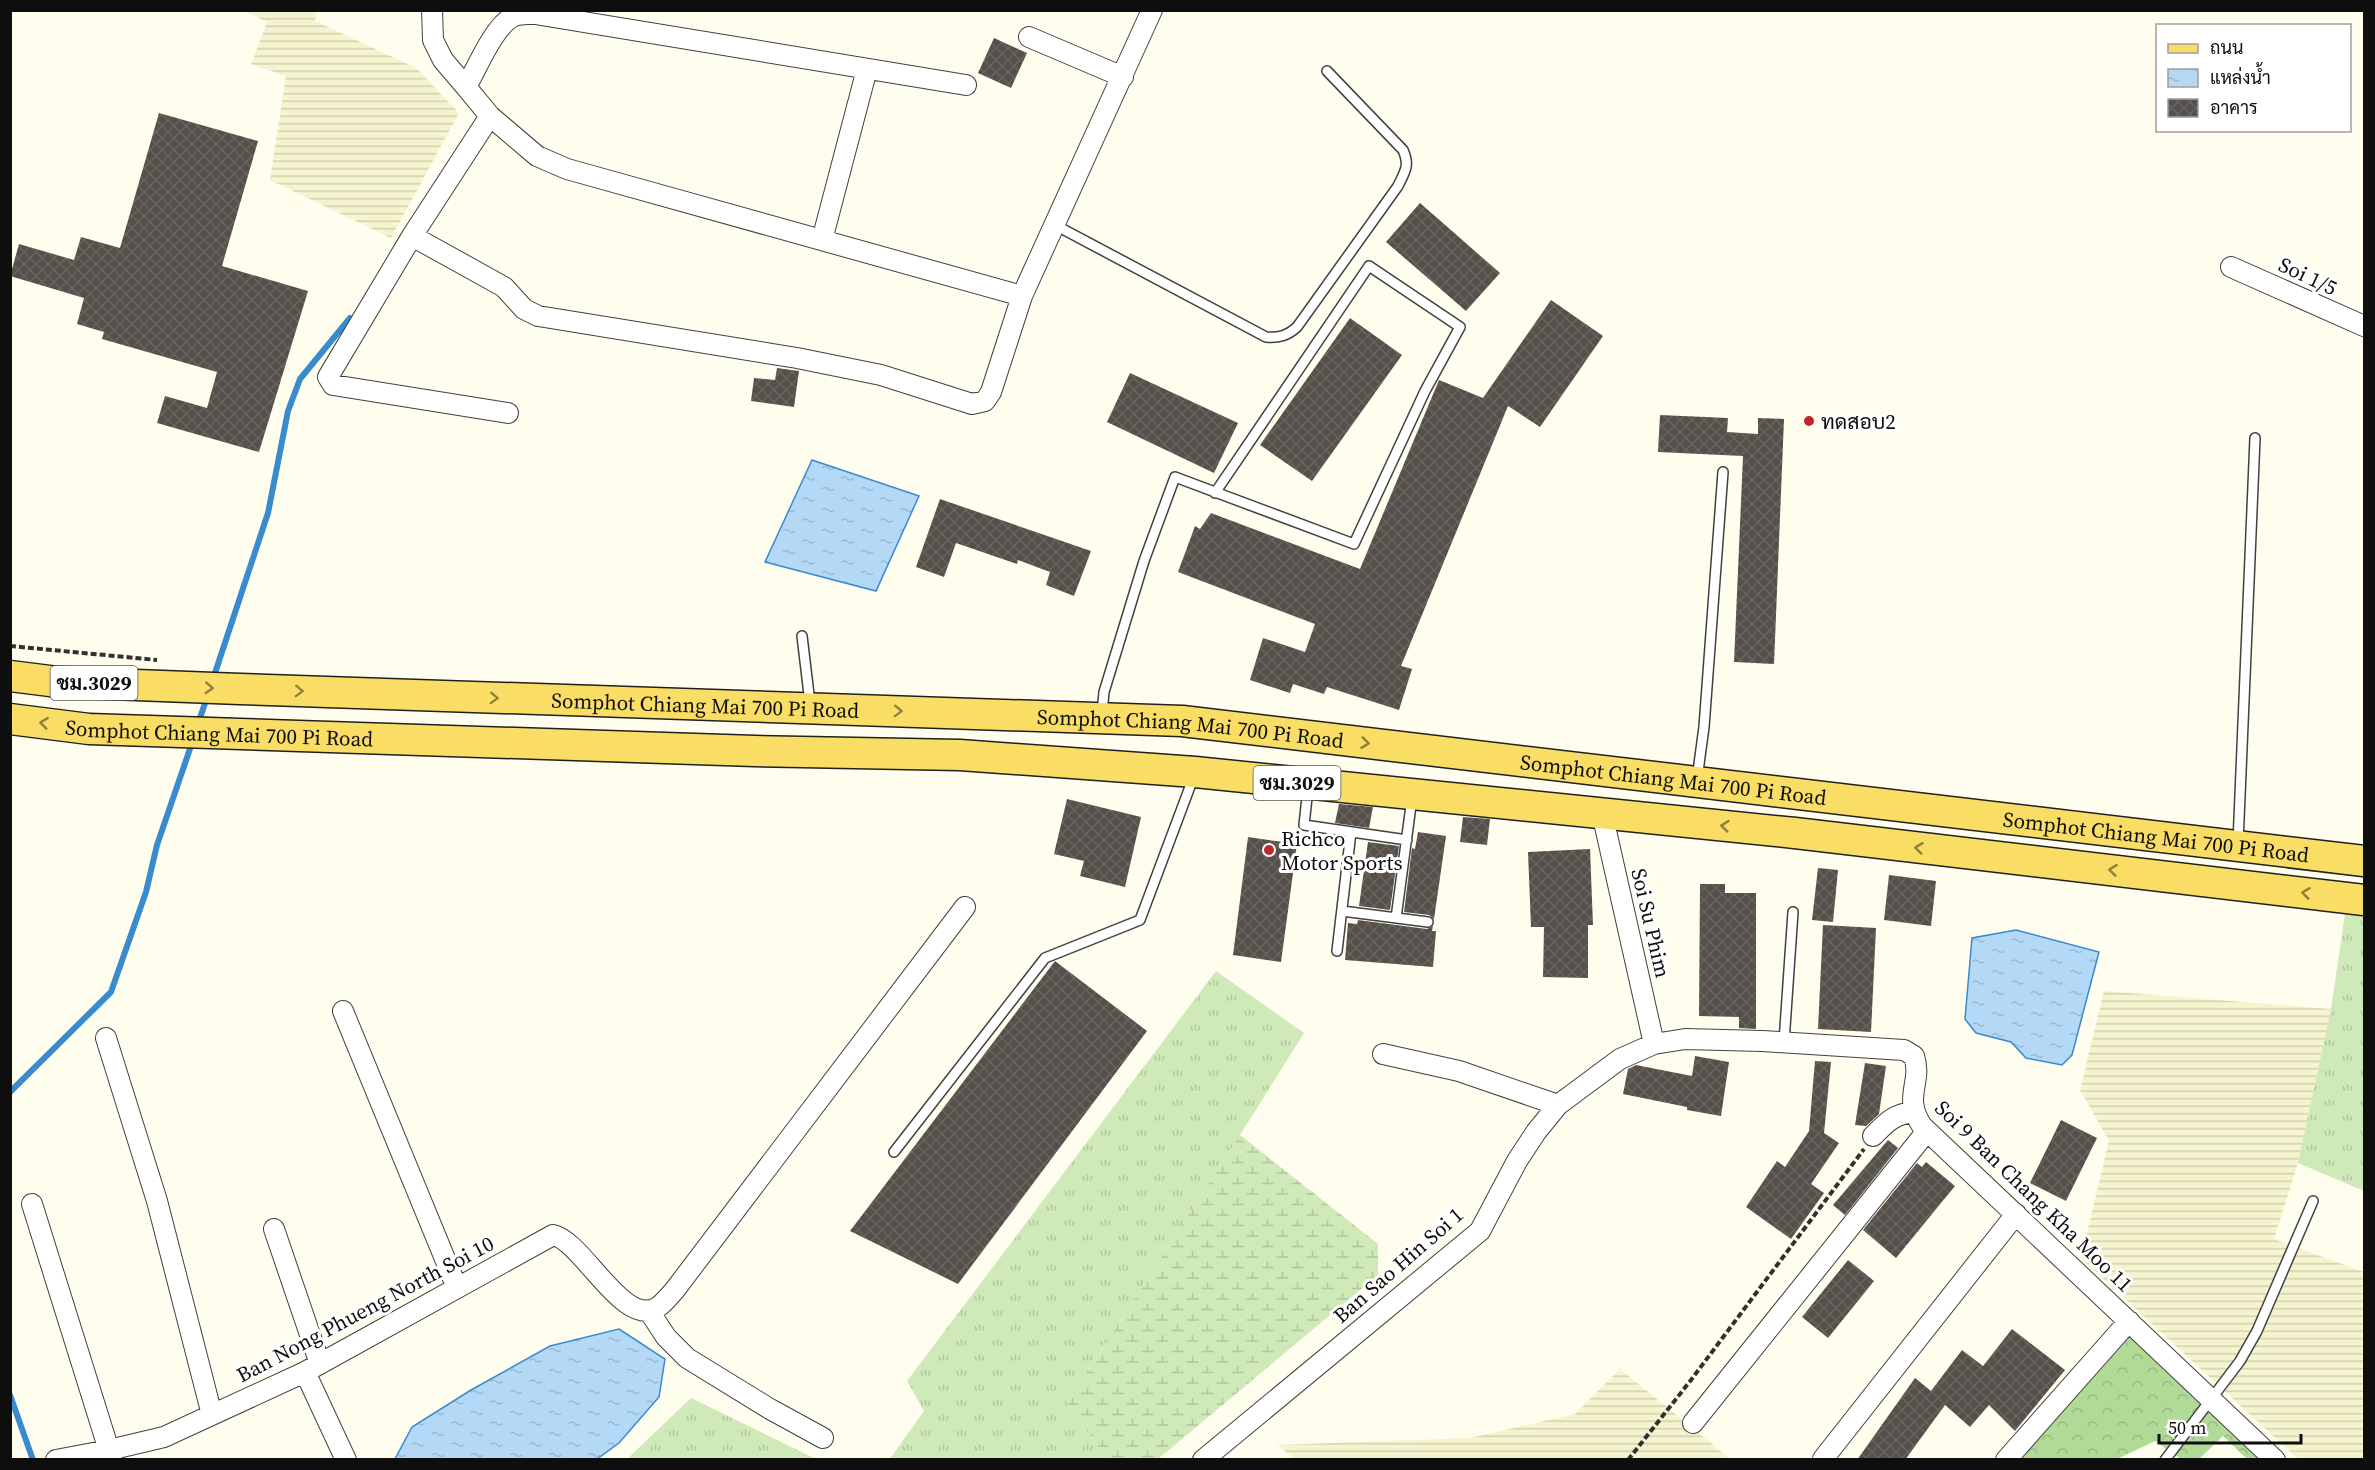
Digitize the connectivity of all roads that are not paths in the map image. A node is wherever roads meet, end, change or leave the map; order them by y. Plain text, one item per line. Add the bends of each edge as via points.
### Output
1 (432, 10) edge
2 (1152, 10) edge
3 (1029, 37) dead end
4 (867, 69) junction
5 (1327, 70) dead end
6 (1123, 77) junction
7 (966, 85) dead end
8 (466, 87) junction
9 (490, 116) junction
10 (1055, 225) junction
11 (412, 236) junction
12 (822, 240) junction
13 (2231, 267) dead end
14 (1022, 296) junction
15 (2364, 326) edge
16 (508, 413) dead end
17 (2255, 438) dead end
18 (1723, 472) dead end
19 (1215, 493) junction
20 (802, 636) dead end
21 (10, 676) edge
22 (810, 708) junction
23 (1101, 718) junction
24 (10, 719) edge
25 (1196, 772) junction
26 (1696, 781) junction
27 (1309, 784) junction
28 (1413, 795) junction
29 (1602, 813) junction
30 (1351, 832) junction
31 (1407, 840) junction
32 (2238, 846) junction
33 (2364, 861) edge
34 (2364, 900) edge
35 (965, 907) dead end
36 (1342, 911) junction
37 (1792, 912) dead end
38 (1396, 918) junction
39 (1428, 922) dead end
40 (1337, 951) dead end
41 (343, 1011) dead end
42 (106, 1038) dead end
43 (1784, 1042) junction
44 (1654, 1044) junction
45 (1383, 1054) dead end
46 (1558, 1105) junction
47 (1913, 1112) junction
48 (1927, 1131) junction
49 (1873, 1136) road end
50 (894, 1152) dead end
51 (2313, 1201) dead end
52 (32, 1204) dead end
53 (2016, 1214) junction
54 (274, 1228) dead end
55 (457, 1288) junction
56 (650, 1311) junction
57 (2129, 1321) junction
58 (313, 1368) junction
59 (2211, 1397) junction
60 (212, 1415) junction
61 (1693, 1423) dead end
62 (823, 1438) dead end
63 (111, 1455) edge
64 (1823, 1459) edge
65 (56, 1460) edge
66 (346, 1460) edge
67 (1203, 1460) edge
68 (2006, 1460) edge
69 (2165, 1460) edge
70 (2275, 1460) edge

1 - 8 street via 433,40 443,60
2 - 6 street
3 - 6 street
4 - 7 street
4 - 8 street via 522,14 512,17 494,36
4 - 12 street
5 - 10 lane via 1408,160 1398,186 1288,335 1266,337
6 - 10 street
8 - 9 street
9 - 11 street
9 - 12 street via 537,156 567,169
10 - 14 street
11 - 14 street via 504,287 524,309 538,316 881,375 972,404 985,401 991,392
11 - 16 street via 328,377 330,382
12 - 14 street
13 - 15 street, Soi 1/5
17 - 32 lane
18 - 26 lane via 1704,727
19 - 19 lane via 1354,544 1425,391 1460,327 1369,266
19 - 23 lane via 1175,477 1144,561 1104,692
20 - 22 lane
21 -> 22 main road, Somphot Chiang Mai 700 Pi Road / ชม.3029 via 58,682
22 -> 23 main road, Somphot Chiang Mai 700 Pi Road / ชม.3029
23 -> 26 main road, Somphot Chiang Mai 700 Pi Road / ชม.3029 via 1182,721
25 -> 24 main road, Somphot Chiang Mai 700 Pi Road / ชม.3029 via 960,755 89,729
25 - 27 main road, Somphot Chiang Mai 700 Pi Road / ชม.3029
25 - 50 lane via 1140,920 1045,958
26 - 32 main road, Somphot Chiang Mai 700 Pi Road / ชม.3029
27 - 28 main road, Somphot Chiang Mai 700 Pi Road / ชม.3029
27 - 30 lane via 1304,825
28 - 29 main road, Somphot Chiang Mai 700 Pi Road / ชม.3029
28 - 31 lane
34 -> 29 main road, Somphot Chiang Mai 700 Pi Road / ชม.3029
29 - 44 street, Soi Su Phim
30 - 31 lane
30 - 36 lane
31 - 38 lane
32 - 33 main road, Somphot Chiang Mai 700 Pi Road / ชม.3029
35 - 56 street via 674,1291
36 - 38 lane
36 - 40 lane
37 - 43 lane
38 - 39 lane
41 - 55 street
42 - 60 street via 157,1201
43 - 44 street, Soi 9 Ban Chang Kha Moo 11 via 1685,1039
43 - 47 street, Soi 9 Ban Chang Kha Moo 11 via 1904,1050 1914,1056 1917,1064
44 - 46 street, Ban Sao Hin Soi 1 via 1620,1059
45 - 46 street via 1459,1071
46 - 67 street, Ban Sao Hin Soi 1 via 1516,1161 1480,1231
47 - 48 street, Soi 9 Ban Chang Kha Moo 11
47 - 49 street via 1891,1118
48 - 53 street, Soi 9 Ban Chang Kha Moo 11
48 - 61 street
51 - 59 lane via 2257,1331 2240,1361
52 - 63 street
53 - 57 street, Soi 9 Ban Chang Kha Moo 11
53 - 64 street
54 - 58 street
55 - 56 street, Ban Nong Phueng North Soi 10 via 556,1235 623,1301
55 - 58 street, Ban Nong Phueng North Soi 10
56 - 62 street via 666,1337 687,1358
57 - 59 street, Soi 9 Ban Chang Kha Moo 11
57 - 68 street
58 - 60 street, Ban Nong Phueng North Soi 10
58 - 66 street
59 - 69 lane
59 - 70 street, Soi 9 Ban Chang Kha Moo 11
60 - 63 street, Ban Nong Phueng North Soi 10
63 - 65 street, Ban Nong Phueng North Soi 10

